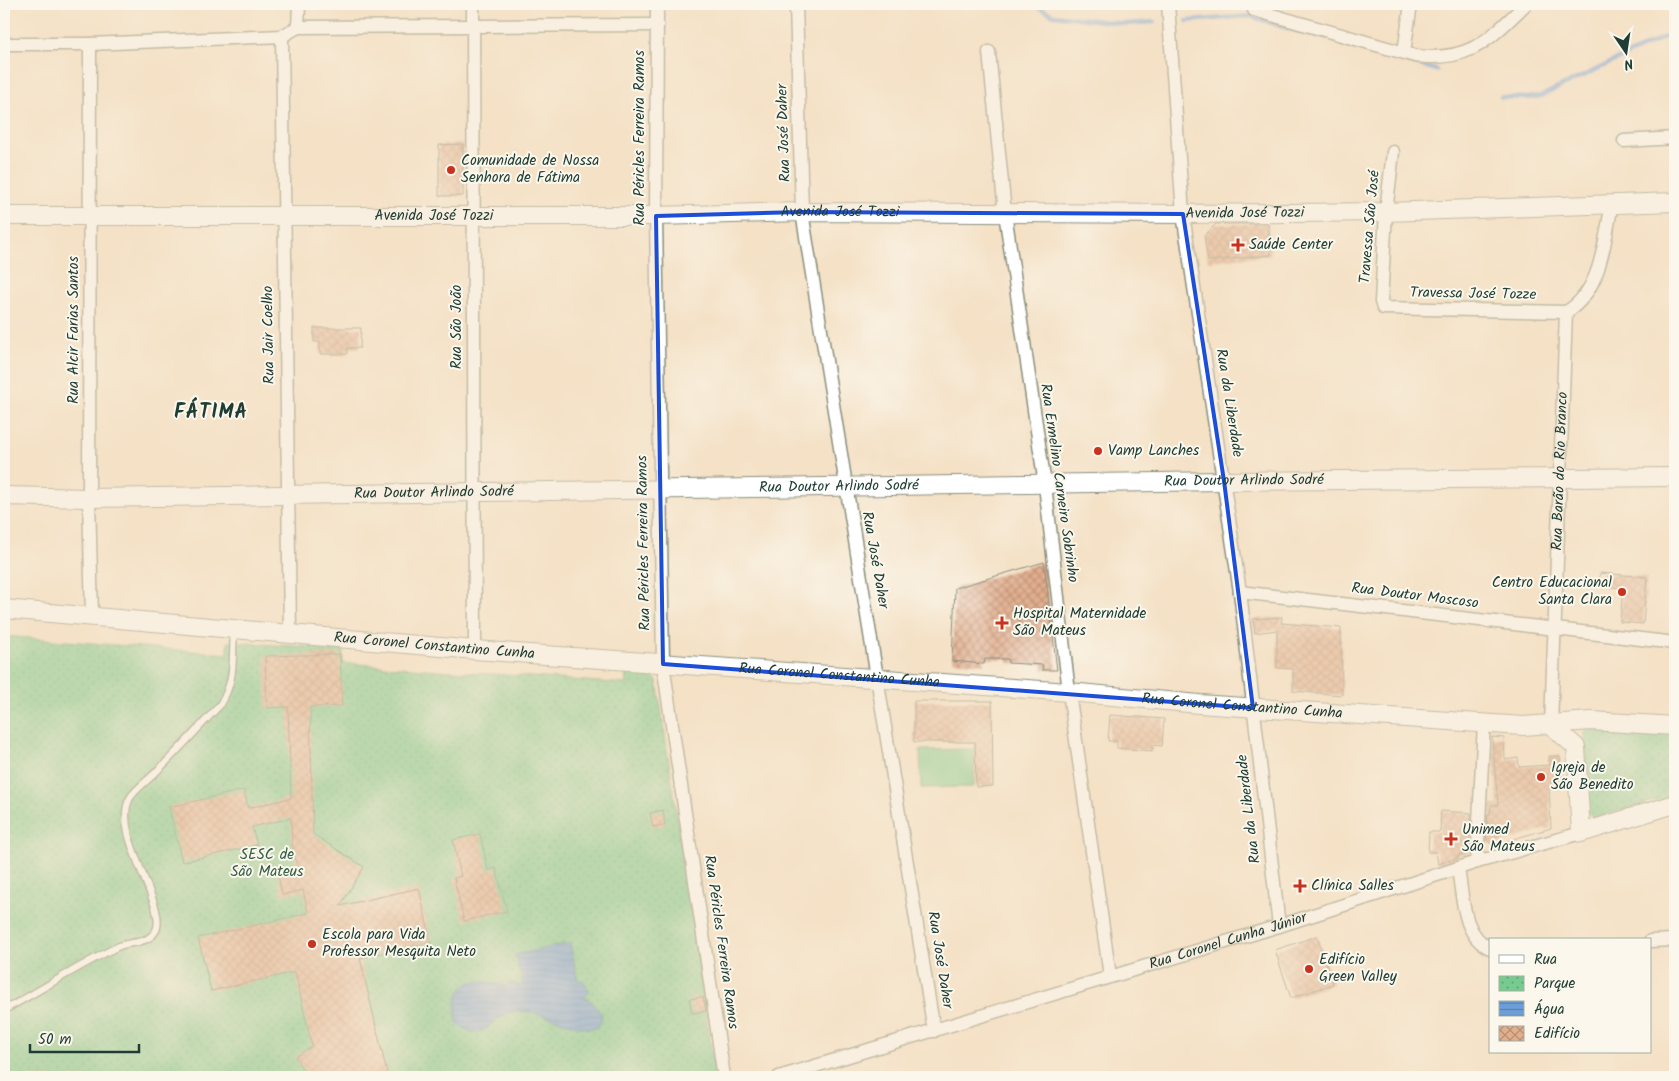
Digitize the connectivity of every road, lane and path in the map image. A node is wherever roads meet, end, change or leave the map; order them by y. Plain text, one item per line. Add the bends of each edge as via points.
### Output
1 (299, 4) edge
2 (473, 4) edge
3 (657, 4) edge
4 (796, 4) edge
5 (1168, 4) edge
6 (1411, 4) edge
7 (1525, 4) edge
8 (1254, 10) dead end
9 (657, 24) junction
10 (298, 27) junction
11 (473, 27) junction
12 (282, 36) junction
13 (4, 44) edge
14 (90, 44) junction
15 (989, 52) dead end
16 (1404, 52) junction
17 (1675, 138) edge
18 (1624, 141) dead end
19 (1393, 152) dead end
20 (1675, 202) edge
21 (1612, 204) junction
22 (802, 212) junction
23 (1386, 212) junction
24 (1005, 213) junction
25 (1183, 214) junction
26 (283, 215) junction
27 (473, 215) junction
28 (4, 216) edge
29 (91, 216) junction
30 (656, 216) junction
31 (1381, 305) joint
32 (1566, 312) junction
33 (1675, 477) edge
34 (1560, 478) junction
35 (1224, 481) junction
36 (1045, 485) junction
37 (845, 488) junction
38 (660, 491) junction
39 (473, 493) junction
40 (287, 494) junction
41 (4, 496) edge
42 (89, 498) junction
43 (1240, 592) junction
44 (4, 609) edge
45 (92, 616) junction
46 (234, 629) junction
47 (1553, 629) junction
48 (290, 633) junction
49 (1675, 642) edge
50 (474, 650) junction
51 (663, 664) junction
52 (879, 680) junction
53 (1069, 692) junction
54 (1253, 708) junction
55 (1591, 721) junction
56 (1484, 722) junction
57 (1551, 725) junction
58 (1675, 726) edge
59 (1576, 748) junction
60 (1675, 804) edge
61 (1581, 833) junction
62 (1477, 862) junction
63 (1458, 869) junction
64 (1279, 926) junction
65 (1675, 940) edge
66 (1652, 941) edge
67 (1489, 948) edge
68 (1110, 976) junction
69 (4, 1010) edge
70 (934, 1031) junction
71 (724, 1077) edge
72 (779, 1077) edge

1 - 10 street
2 - 11 street, Rua São João
3 - 9 street, Rua Péricles Ferreira Ramos
4 - 22 street, Rua José Daher
5 - 25 street, Rua da Liberdade
6 - 16 street
7 - 16 street via 1484,43 1456,56 1431,58
8 - 16 street
9 - 11 street
9 - 30 street, Rua Péricles Ferreira Ramos
10 - 11 street
10 - 12 street
11 - 27 street, Rua São João
12 - 14 street
12 - 26 street, Rua Jair Coelho
13 - 14 street
14 - 29 street, Rua Alcir Farias Santos
15 - 24 street, Rua Ermelino Carneiro Sobrinho
17 - 18 street
19 - 23 street, Travessa São José
20 - 21 street, Avenida José Tozzi
21 - 23 street, Avenida José Tozzi
21 - 32 street via 1592,286
22 - 24 street, Avenida José Tozzi
22 - 30 street, Avenida José Tozzi
22 - 37 street, Rua José Daher
23 - 25 street, Avenida José Tozzi
23 - 31 street, Travessa São José
24 - 25 street, Avenida José Tozzi
24 - 36 street, Rua Ermelino Carneiro Sobrinho
25 - 35 street, Rua da Liberdade
26 - 27 street, Avenida José Tozzi
26 - 29 street, Avenida José Tozzi
26 - 40 street, Rua Jair Coelho
27 - 30 street, Avenida José Tozzi
27 - 39 street, Rua São João
28 - 29 street, Avenida José Tozzi
29 - 42 street, Rua Alcir Farias Santos
30 - 38 street, Rua Péricles Ferreira Ramos
31 - 32 street, Travessa José Tozze via 1387,310
32 - 34 street, Rua Barão do Rio Branco
33 - 34 street, Rua Doutor Arlindo Sodré
34 - 35 street, Rua Doutor Arlindo Sodré
34 - 47 street, Rua Barão do Rio Branco
35 - 36 street, Rua Doutor Arlindo Sodré
35 - 43 street, Rua da Liberdade
36 - 37 street, Rua Doutor Arlindo Sodré
36 - 53 street, Rua Ermelino Carneiro Sobrinho
37 - 38 street, Rua Doutor Arlindo Sodré
37 - 52 street, Rua José Daher
38 - 39 street, Rua Doutor Arlindo Sodré
38 - 51 street, Rua Péricles Ferreira Ramos
39 - 40 street, Rua Doutor Arlindo Sodré
39 - 50 street, Rua São João
40 - 42 street, Rua Doutor Arlindo Sodré
40 - 48 street, Rua Jair Coelho
41 - 42 street, Rua Doutor Arlindo Sodré
42 - 45 street, Rua Alcir Farias Santos
43 - 47 street, Rua Doutor Moscoso
43 - 54 street, Rua da Liberdade
44 - 45 street, Rua Coronel Constantino Cunha
45 - 46 street, Rua Coronel Constantino Cunha
46 - 48 street, Rua Coronel Constantino Cunha
46 - 69 lane via 229,691 220,705 138,790 127,807 133,848 158,912 158,927 154,934 140,942 118,946
47 - 49 street, Rua Doutor Moscoso
47 - 57 street, Rua Barão do Rio Branco
48 - 50 street, Rua Coronel Constantino Cunha
50 - 51 street, Rua Coronel Constantino Cunha
51 - 52 street, Rua Coronel Constantino Cunha
51 - 71 street, Rua Péricles Ferreira Ramos
52 - 53 street, Rua Coronel Constantino Cunha
52 - 70 street, Rua José Daher
53 - 54 street, Rua Coronel Constantino Cunha
53 - 68 street, Rua Ermelino Carneiro Sobrinho
54 - 56 street, Rua Coronel Constantino Cunha
54 - 64 street, Rua da Liberdade
55 - 57 street, Rua Coronel Constantino Cunha
55 - 58 street, Rua Coronel Constantino Cunha
55 - 59 street via 1580,734
56 - 57 street, Rua Coronel Constantino Cunha
56 - 62 street
57 - 59 street
59 - 61 street
60 - 61 street, Rua Coronel Cunha Júnior
61 - 62 street, Rua Coronel Cunha Júnior
62 - 63 street, Rua Coronel Cunha Júnior
63 - 64 street, Rua Coronel Cunha Júnior
63 - 67 street via 1471,932 1480,944
64 - 68 street, Rua Coronel Cunha Júnior
65 - 66 street
68 - 70 street, Rua Coronel Cunha Júnior
70 - 72 street, Rua Coronel Cunha Júnior

